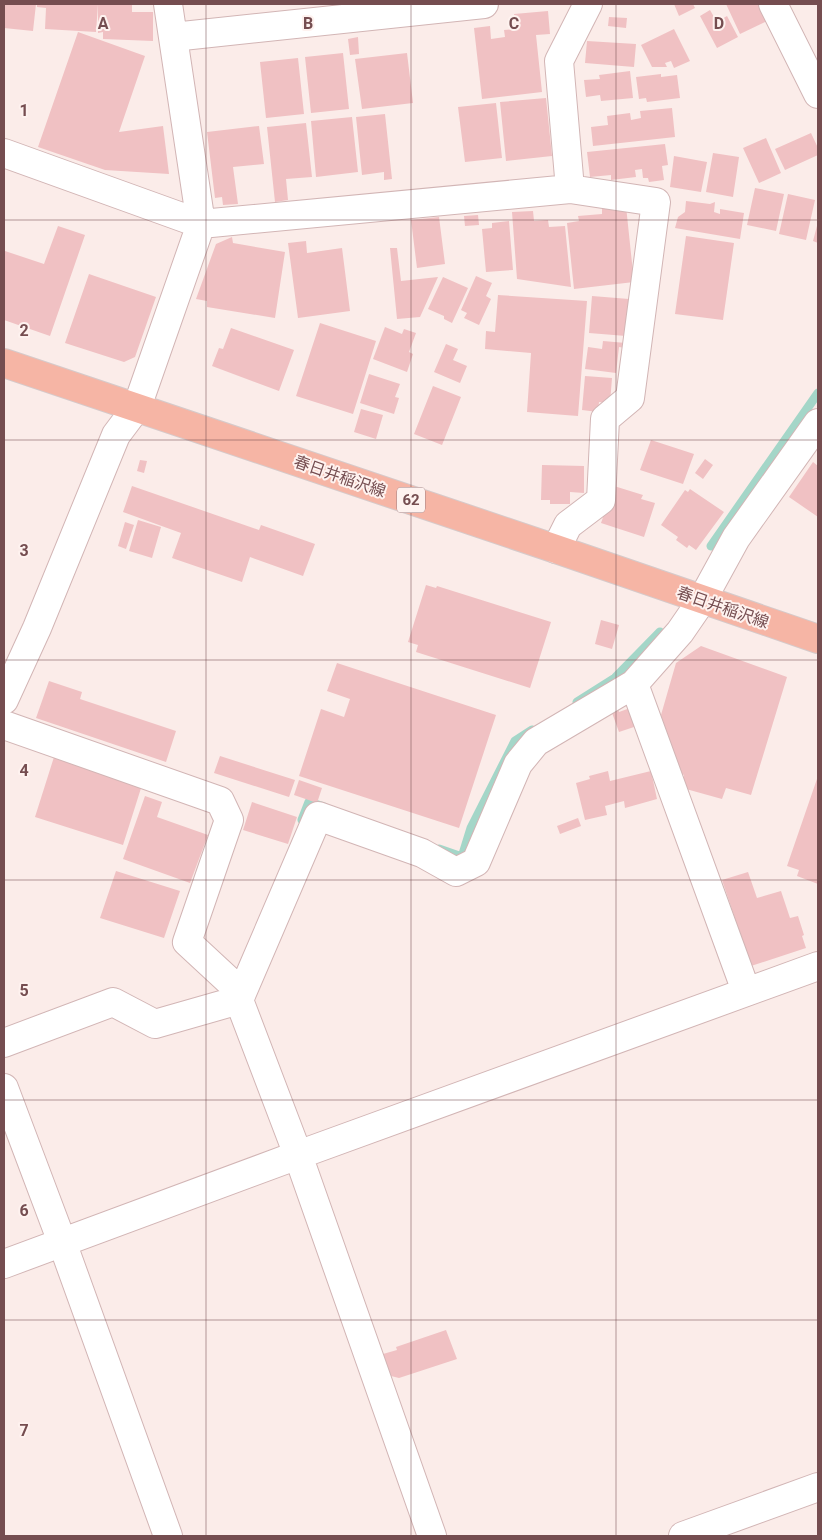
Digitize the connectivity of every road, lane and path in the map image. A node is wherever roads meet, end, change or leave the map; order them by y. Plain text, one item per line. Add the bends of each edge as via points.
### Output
1 (168, 4) edge
2 (484, 4) edge
3 (588, 4) edge
4 (773, 4) edge
5 (173, 37) junction
6 (818, 94) edge
7 (4, 153) edge
8 (570, 189) junction
9 (201, 224) junction
10 (4, 363) edge
11 (137, 408) junction
12 (818, 423) edge
13 (556, 549) junction
14 (702, 600) junction
15 (818, 639) edge
16 (634, 684) junction
17 (4, 700) edge
18 (4, 725) edge
19 (818, 966) edge
20 (746, 991) junction
21 (240, 996) junction
22 (4, 1043) edge
23 (4, 1088) edge
24 (298, 1155) junction
25 (62, 1242) junction
26 (4, 1264) edge
27 (818, 1487) edge
28 (168, 1536) edge
29 (432, 1536) edge
30 (683, 1536) edge

1 - 5 street
2 - 5 street
3 - 8 street via 559,61
4 - 6 street
5 - 9 street
7 - 9 street
8 - 9 street
8 - 13 street via 656,202 630,398 605,419 601,500 568,524
9 - 11 street
10 - 11 main road, 春日井稲沢線 / 62
11 - 13 main road, 春日井稲沢線 / 62
11 - 17 street via 116,435
12 - 14 street via 736,538
13 - 14 main road, 春日井稲沢線 / 62
14 - 15 main road, 春日井稲沢線 / 62
14 - 16 street via 680,632
16 - 20 street
16 - 21 street via 536,742 518,764 476,862 456,872 422,853 318,816
18 - 21 street via 220,801 230,820 187,942
19 - 20 street
20 - 24 street
21 - 22 street via 155,1024 113,1002
21 - 24 street
23 - 25 street
24 - 25 street
24 - 29 street
25 - 26 street
25 - 28 street
27 - 30 street

